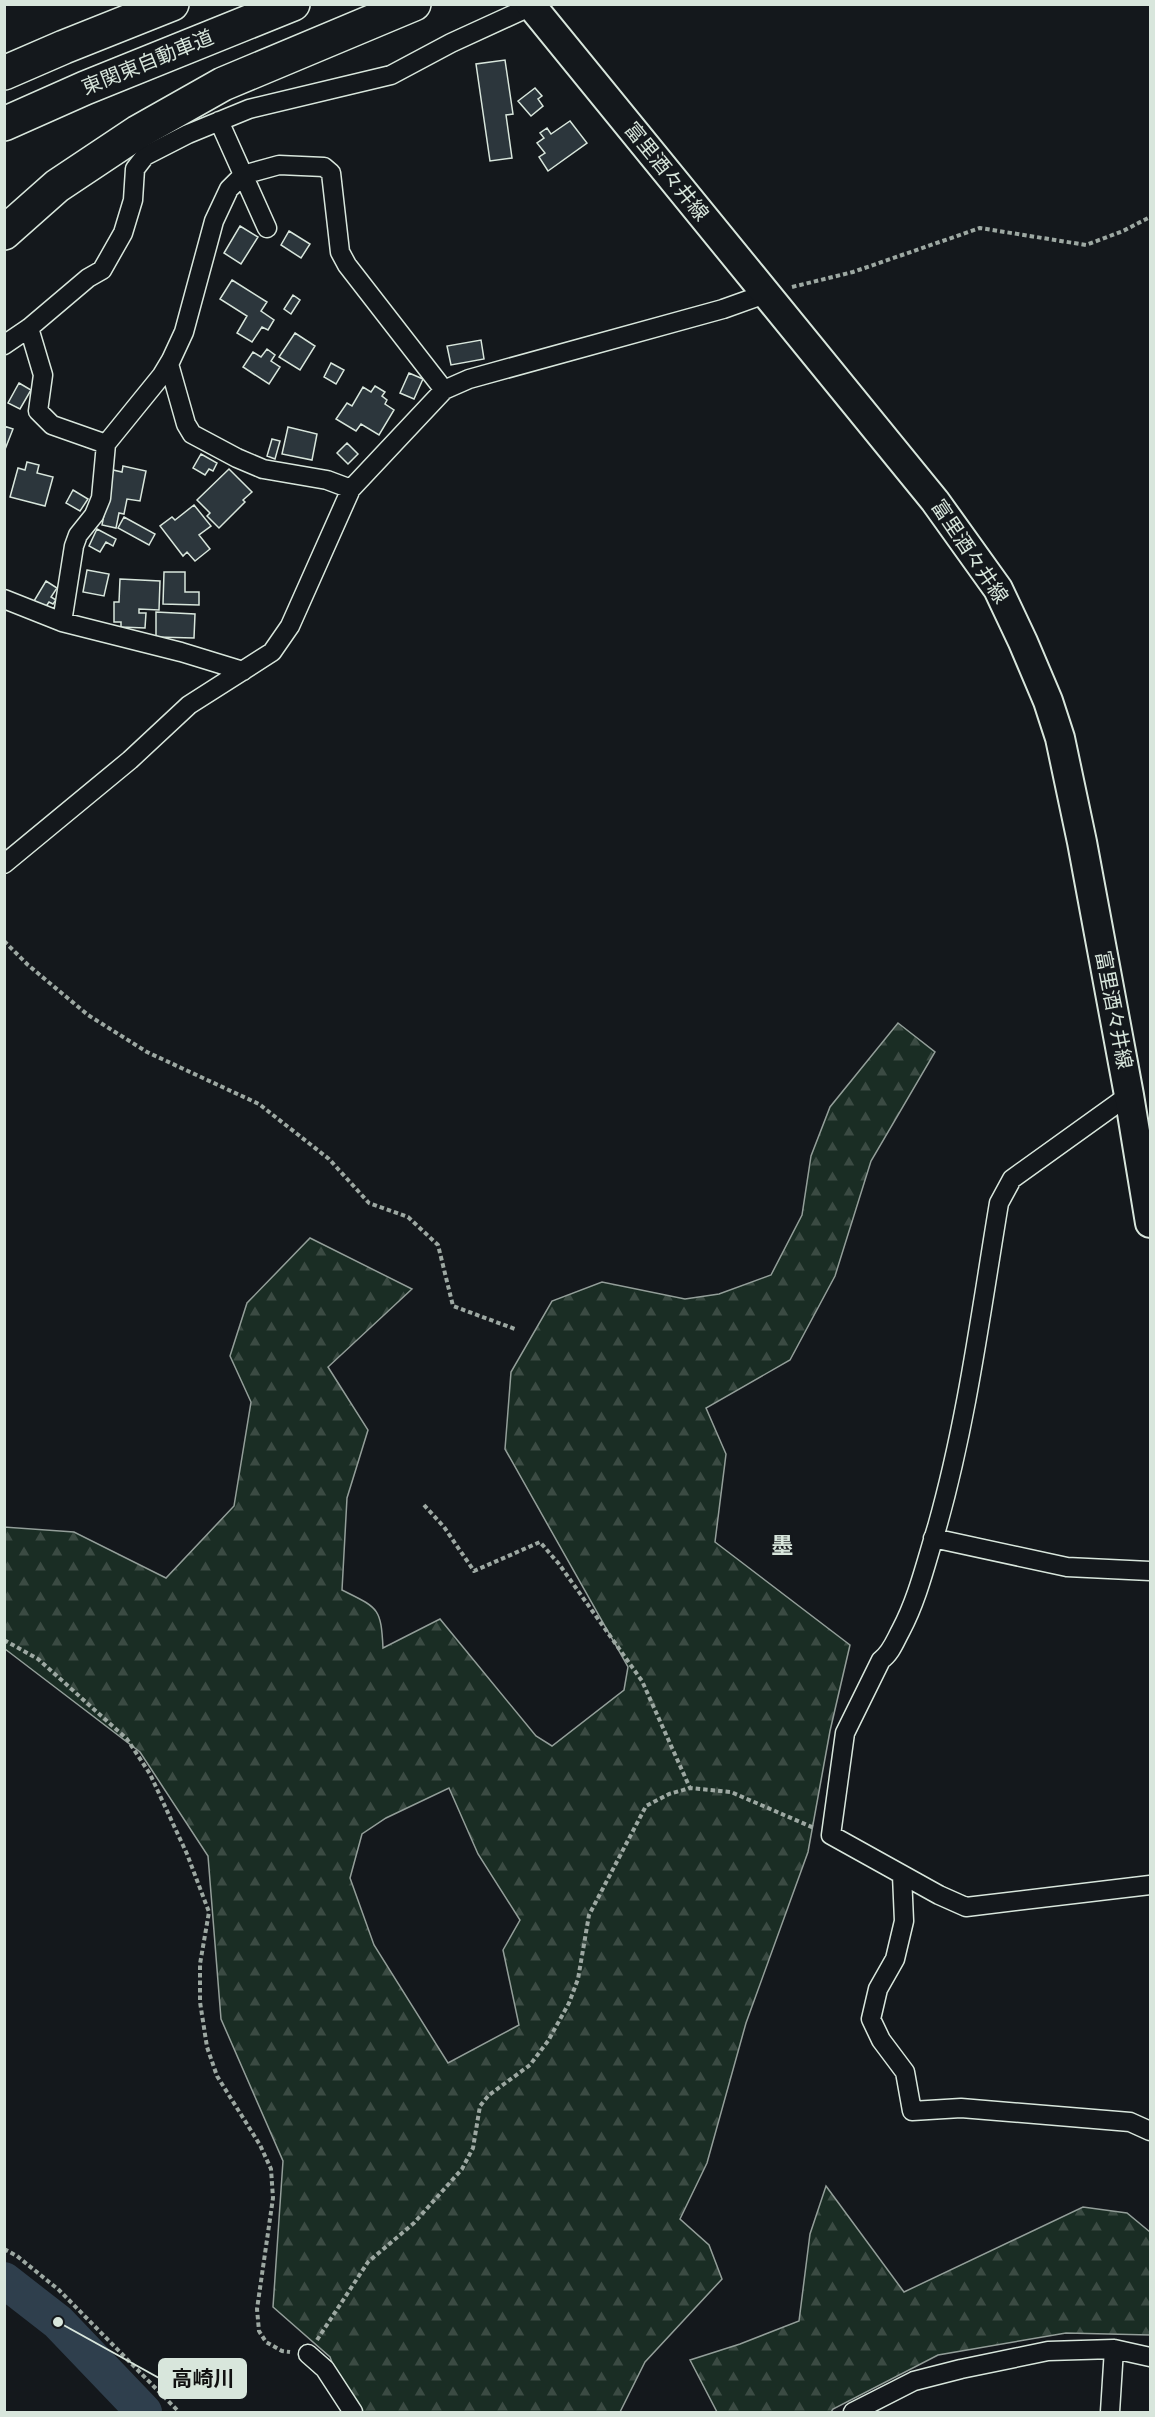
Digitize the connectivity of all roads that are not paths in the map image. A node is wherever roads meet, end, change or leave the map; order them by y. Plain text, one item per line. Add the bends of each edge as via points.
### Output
1 (172, 4) edge
2 (293, 4) edge
3 (414, 4) edge
4 (533, 5) edge
5 (4, 73) edge
6 (219, 121) junction
7 (4, 124) edge
8 (243, 175) junction
9 (267, 228) dead end
10 (4, 233) edge
11 (765, 294) junction
12 (29, 328) junction
13 (4, 345) edge
14 (169, 364) junction
15 (444, 390) junction
16 (106, 444) junction
17 (351, 489) junction
18 (4, 599) edge
19 (62, 622) junction
20 (243, 671) junction
21 (4, 864) edge
22 (1129, 1095) junction
23 (1150, 1223) edge
24 (933, 1538) junction
25 (1150, 1571) edge
26 (902, 1875) junction
27 (1150, 1885) edge
28 (1150, 2132) edge
29 (1114, 2349) junction
30 (308, 2354) road end
31 (1150, 2357) edge
32 (353, 2412) edge
33 (853, 2412) edge
34 (1110, 2412) edge

1 - 5 highway
2 - 7 highway, 東関東自動車道
3 - 10 highway via 214,89 138,132 57,186
4 - 6 street via 391,75 249,109
4 - 11 main road, 富里酒々井線
6 - 8 street
6 - 12 street via 145,156 135,169 133,200 123,233 102,270
8 - 9 street
8 - 14 street via 229,189 214,221 184,332
8 - 15 street via 279,165 324,167 331,172 340,252
11 - 15 street via 469,379
11 - 22 main road, 富里酒々井線 via 935,501 998,590 1023,642 1060,738
12 - 13 street
12 - 16 street via 43,375 38,411 52,425
14 - 16 street
14 - 17 street via 192,434 263,469 327,480
15 - 17 street
16 - 19 street via 101,498 74,546
17 - 20 street via 290,626 272,652
18 - 19 street
19 - 20 street
20 - 21 street via 189,705 130,760
22 - 23 main road, 富里酒々井線
22 - 24 street via 1012,1179 999,1203 968,1392
24 - 25 street via 1067,1567
24 - 26 street via 906,1621 888,1656 881,1660 845,1733 831,1835
26 - 27 street via 966,1907
26 - 28 street via 904,1921 895,1959 878,1989 871,2019 880,2040 905,2072 912,2112 961,2108 1130,2122
29 - 31 street
29 - 33 street via 1048,2351 961,2369 914,2381
29 - 34 street
30 - 32 street via 325,2369

